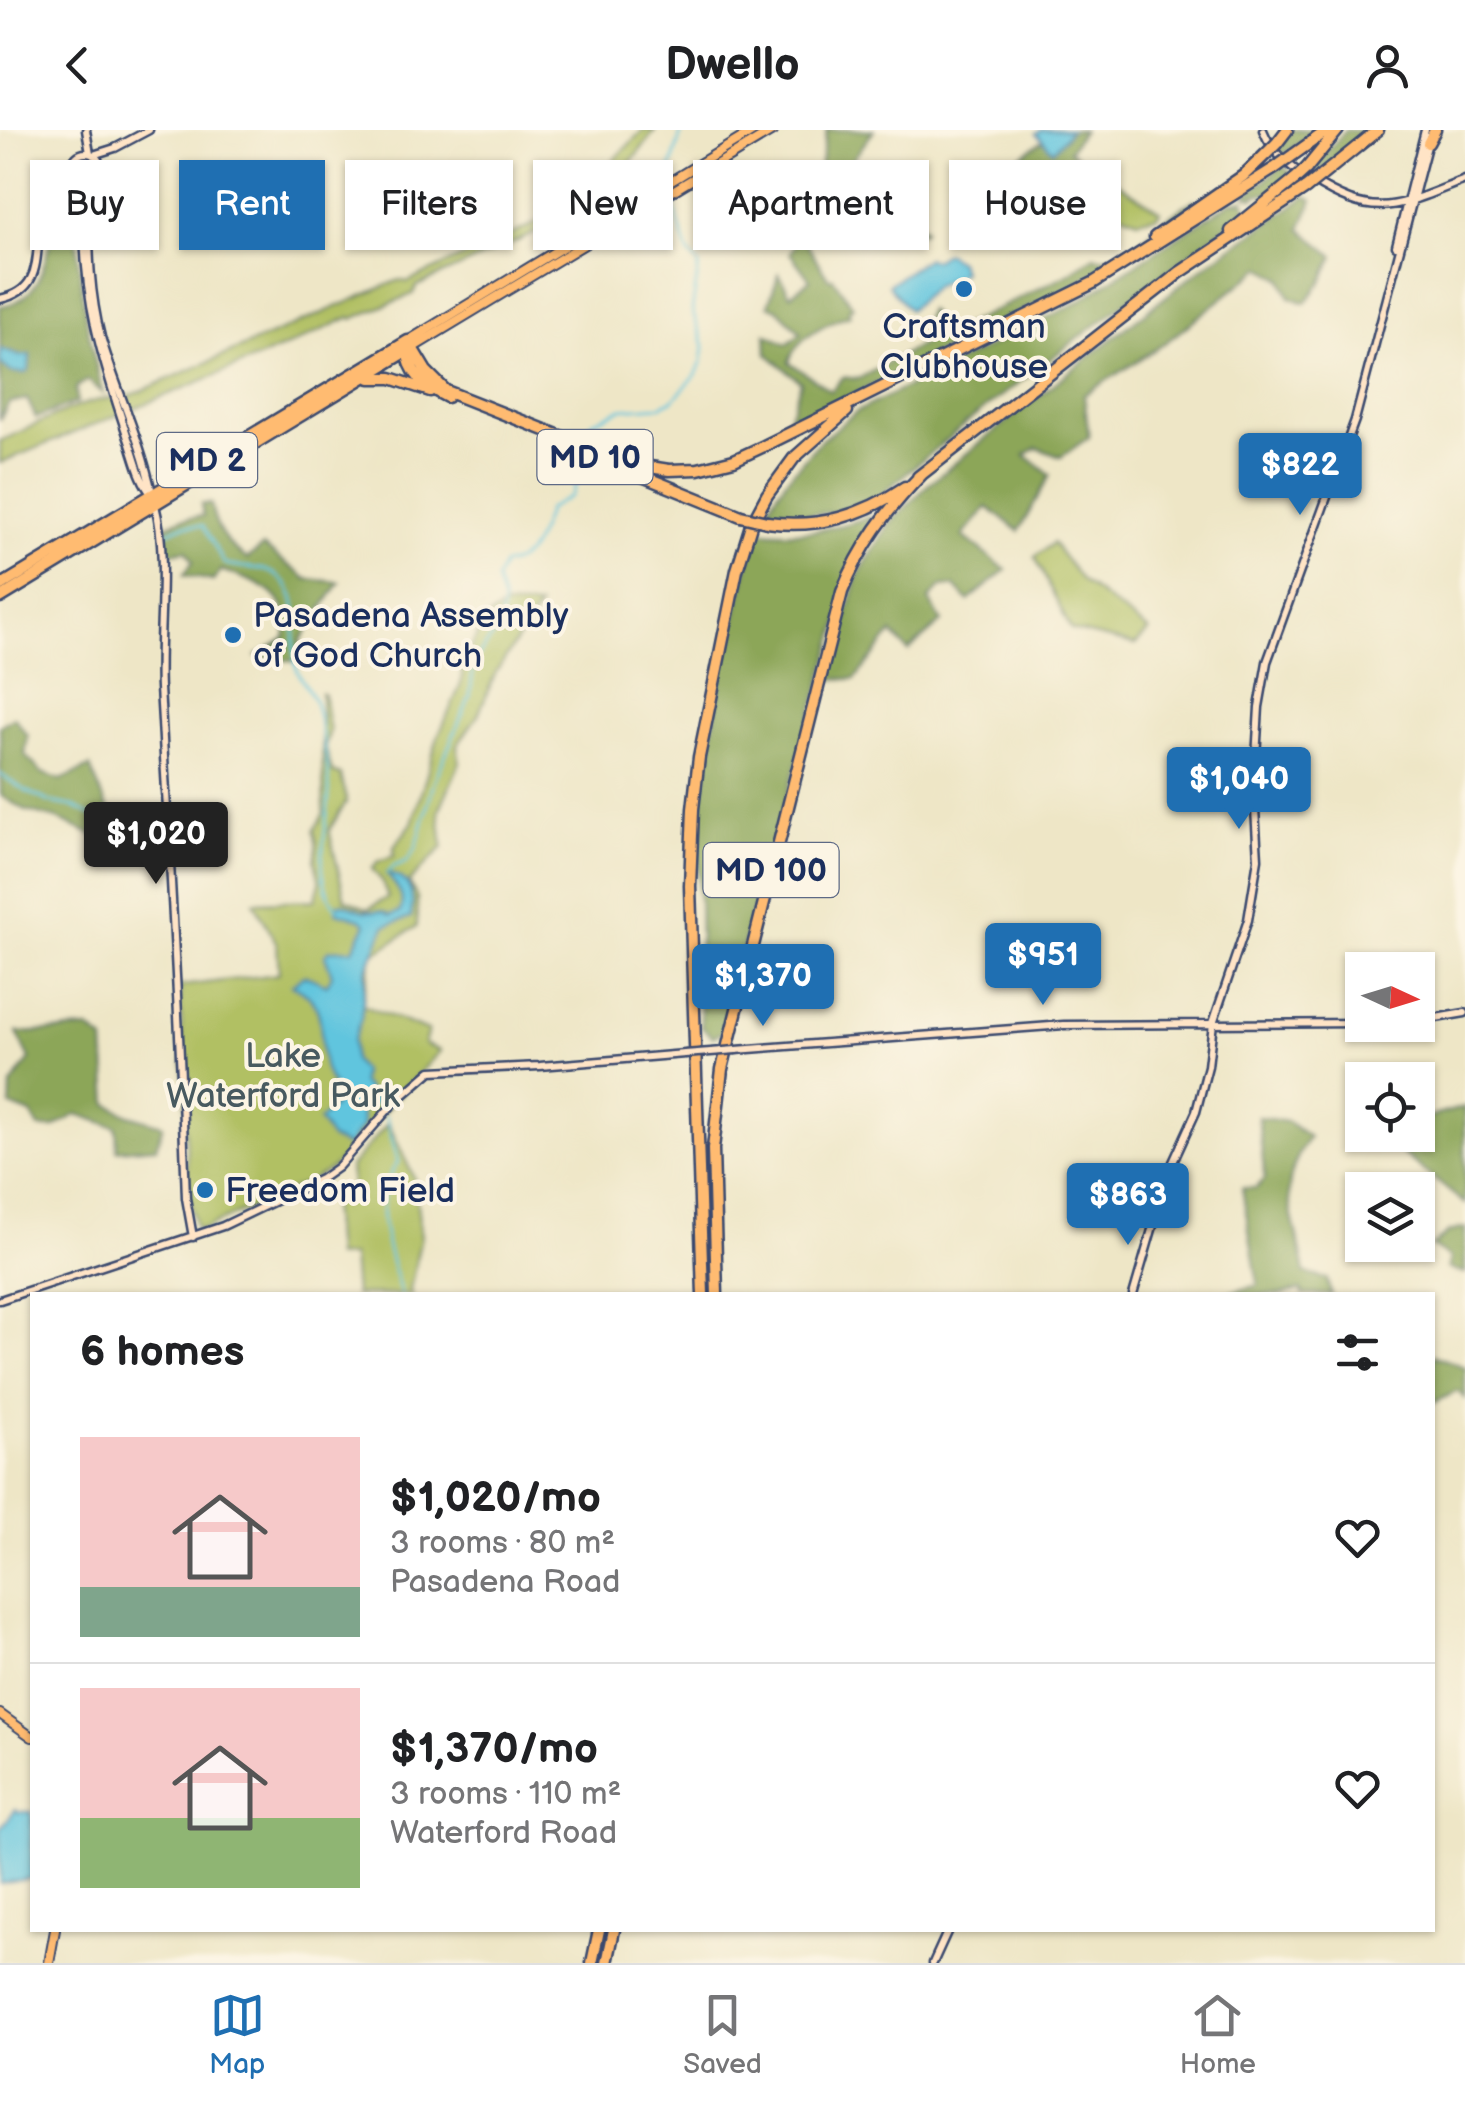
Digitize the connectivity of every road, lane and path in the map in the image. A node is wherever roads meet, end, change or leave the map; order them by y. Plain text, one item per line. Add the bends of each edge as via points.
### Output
1 (84, 130) edge
2 (149, 130) edge
3 (755, 130) edge
4 (774, 130) edge
5 (1263, 130) edge
6 (1286, 130) edge
7 (1338, 130) edge
8 (1378, 130) edge
9 (1431, 130) edge
10 (1326, 131) edge
11 (1428, 143) joint
12 (115, 148) junction
13 (80, 154) junction
14 (92, 154) junction
15 (76, 160) edge
16 (96, 160) edge
17 (102, 160) edge
18 (1421, 170) junction
19 (1465, 180) edge
20 (1441, 190) junction
21 (1430, 194) junction
22 (1410, 200) junction
23 (1394, 206) junction
24 (1406, 218) junction
25 (37, 250) edge
26 (83, 250) edge
27 (90, 250) edge
28 (1180, 273) junction
29 (1088, 284) junction
30 (0, 299) edge
31 (409, 347) junction
32 (354, 384) junction
33 (886, 387) junction
34 (450, 398) junction
35 (922, 474) junction
36 (154, 499) junction
37 (87, 539) junction
38 (0, 586) edge
39 (0, 598) edge
40 (1465, 1013) edge
41 (1435, 1018) edge
42 (1213, 1023) junction
43 (1345, 1023) edge
44 (193, 1237) junction
45 (703, 1292) edge
46 (716, 1292) edge
47 (1134, 1292) edge
48 (0, 1300) edge
49 (0, 1714) edge
50 (30, 1736) edge
51 (55, 1932) edge
52 (599, 1932) edge
53 (614, 1932) edge
54 (947, 1932) edge
55 (49, 1963) edge
56 (592, 1963) edge
57 (607, 1963) edge
58 (934, 1963) edge

1 - 13 main road
1 - 14 main road
2 - 12 main road
3 - 31 main road, MD 2
4 - 31 main road, MD 2
5 - 23 main road via 1284,162 1339,198 1369,208
6 - 29 highway, bridge via 1229,186
7 - 28 highway, bridge via 1295,179
8 - 28 highway, MD 10, bridge
9 - 11 highway
9 - 22 main road
10 - 29 highway, MD 10, bridge
11 - 18 main road
12 - 14 main road
12 - 17 main road
13 - 14 main road
13 - 15 main road
14 - 16 main road
18 - 20 main road via 1424,186
18 - 22 main road
19 - 20 main road
20 - 21 main road
21 - 22 main road
21 - 24 main road
22 - 23 main road
22 - 24 main road
23 - 24 main road
24 - 42 main road via 1353,426 1263,677 1253,894
25 - 30 main road via 33,275 19,292
26 - 36 main road via 89,308
27 - 36 main road via 102,337
28 - 35 highway, MD 10
29 - 33 highway, MD 10
31 - 32 highway, MD 2
31 - 33 highway, MD 10 via 451,393 616,460 669,470 734,460
31 - 34 highway, MD 10 via 414,373
31 - 36 highway, MD 2
32 - 34 highway via 391,378
32 - 36 highway, MD 2
33 - 45 highway, MD 100 via 808,443 762,505 740,559 706,714 690,874
34 - 35 highway, MD 10, bridge via 767,522 846,517
35 - 46 highway, MD 100 via 873,531 842,592 735,1013 714,1130
36 - 37 highway, MD 2
36 - 37 highway, MD 2 via 112,518
36 - 44 main road
37 - 38 highway, MD 2
37 - 39 highway, MD 2
40 - 41 main road
42 - 43 main road
42 - 44 main road, bridge via 1064,1025 438,1069 393,1104 333,1172
42 - 47 main road via 1196,1112 1169,1171
44 - 48 main road
49 - 50 main road
51 - 55 main road
52 - 56 highway
53 - 57 highway
54 - 58 main road

